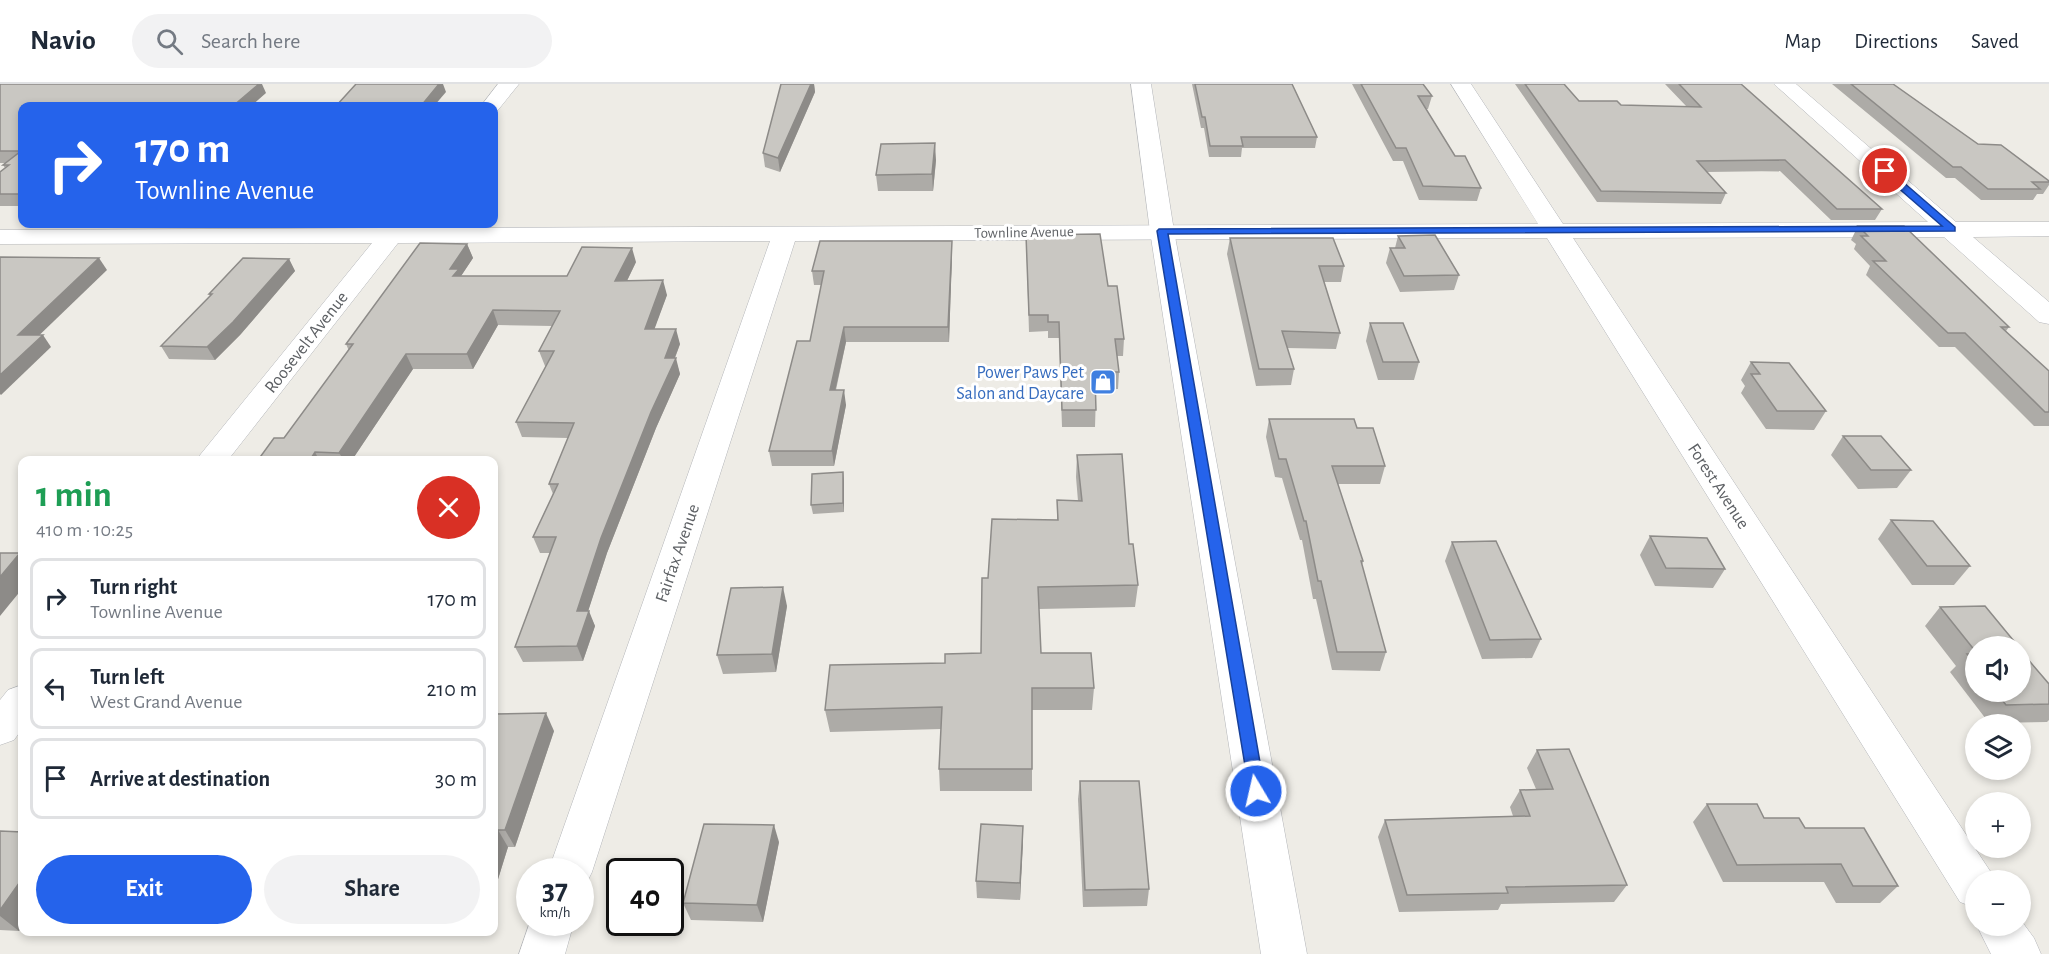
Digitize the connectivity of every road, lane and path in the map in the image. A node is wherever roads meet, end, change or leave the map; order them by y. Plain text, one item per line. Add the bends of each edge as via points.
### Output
1 (508, 84) edge
2 (1141, 84) edge
3 (1461, 84) edge
4 (1784, 84) edge
5 (494, 102) edge
6 (396, 229) edge
7 (1555, 229) junction
8 (1952, 229) junction
9 (2049, 229) edge
10 (1162, 231) junction
11 (785, 234) junction
12 (0, 237) edge
13 (2049, 316) edge
14 (215, 456) edge
15 (18, 705) edge
16 (0, 729) edge
17 (575, 858) edge
18 (1965, 871) edge
19 (548, 936) edge
20 (2006, 936) edge
21 (542, 954) edge
22 (1284, 954) edge
23 (2018, 954) edge

1 - 5 street
2 - 10 street
3 - 7 street, Forest Avenue
4 - 8 street
6 - 11 street, Townline Avenue
6 - 12 street, Townline Avenue
6 - 14 street, Roosevelt Avenue
7 - 8 street, Townline Avenue
7 - 10 street, Townline Avenue
7 - 18 street, Forest Avenue
8 - 9 street, Townline Avenue
8 - 13 street
10 - 11 street, Townline Avenue
10 - 22 street
11 - 17 street, Fairfax Avenue
15 - 16 street
19 - 21 street
20 - 23 street

